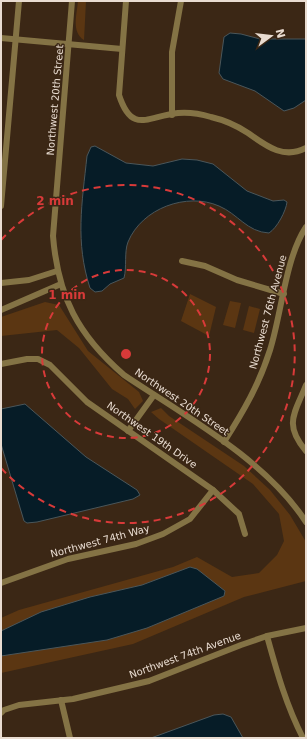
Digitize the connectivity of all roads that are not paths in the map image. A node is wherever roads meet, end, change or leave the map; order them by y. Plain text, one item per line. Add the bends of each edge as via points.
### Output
1 (19, 1) edge
2 (72, 1) edge
3 (126, 1) edge
4 (181, 1) edge
5 (1, 38) edge
6 (16, 39) junction
7 (70, 45) junction
8 (122, 49) junction
9 (172, 115) junction
10 (306, 148) edge
11 (1, 206) edge
12 (306, 227) edge
13 (182, 261) dead end
14 (57, 272) junction
15 (1, 283) edge
16 (61, 284) junction
17 (284, 294) junction
18 (1, 307) edge
19 (8, 307) junction
20 (1, 310) edge
21 (1, 364) edge
22 (306, 385) edge
23 (154, 395) junction
24 (128, 431) junction
25 (224, 442) junction
26 (306, 451) edge
27 (213, 490) junction
28 (306, 522) edge
29 (245, 534) dead end
30 (1, 583) edge
31 (306, 628) edge
32 (267, 636) junction
33 (61, 700) junction
34 (1, 713) edge
35 (70, 738) edge
36 (303, 738) edge

1 - 6 street
2 - 7 street, Northwest 20th Street
3 - 8 street
4 - 9 street via 172,52
5 - 6 street
6 - 7 street
6 - 11 street
7 - 8 street
7 - 14 street, Northwest 20th Street via 54,236
8 - 9 street via 119,94 123,108 131,117 142,120
9 - 10 street via 201,114 224,120 275,151 290,152
12 - 17 street, Northwest 76th Avenue via 292,260
13 - 17 street via 205,266 237,280
14 - 15 street via 29,280
14 - 16 street, Northwest 20th Street
16 - 19 street
16 - 23 street, Northwest 20th Street via 72,311 88,338 105,358
17 - 25 street, Northwest 76th Avenue via 260,378 249,403
18 - 19 street
19 - 20 street
21 - 24 street, Northwest 19th Drive via 38,359 50,365 87,402
22 - 26 street via 294,410 293,428 295,437
23 - 24 street
23 - 25 street, Northwest 20th Street
24 - 27 street, Northwest 19th Drive
25 - 28 street, Northwest 20th Street via 262,471 294,504
27 - 29 street, Northwest 19th Drive via 240,514
27 - 30 street, Northwest 74th Way via 190,519 164,534 136,544 68,559
31 - 32 street, Northwest 74th Avenue
32 - 33 street, Northwest 74th Avenue via 150,681 109,692
32 - 36 street via 281,688
33 - 34 street, Northwest 74th Avenue via 19,705
33 - 35 street

